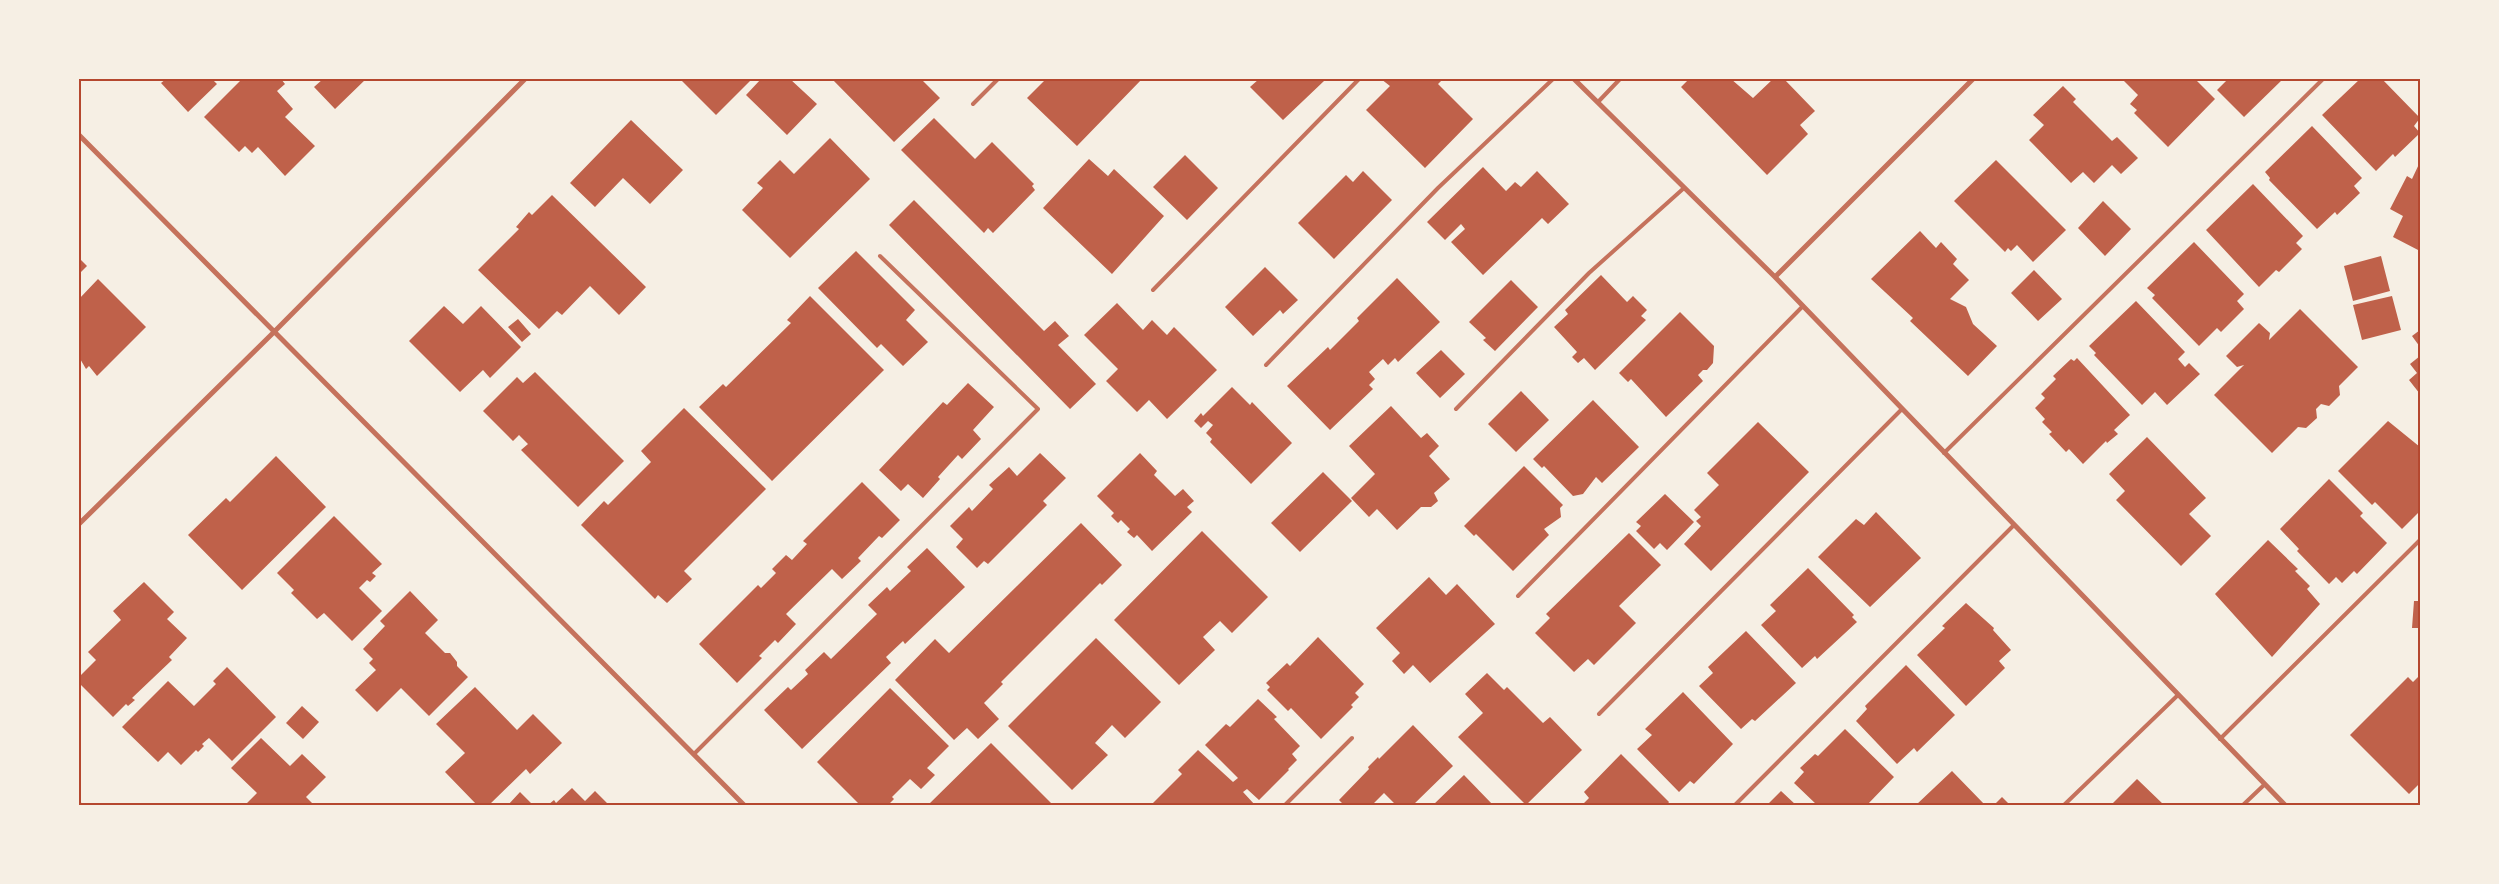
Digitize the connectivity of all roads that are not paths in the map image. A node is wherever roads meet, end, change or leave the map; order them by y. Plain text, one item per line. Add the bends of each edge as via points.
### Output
1 (525, 79) edge
2 (998, 79) edge
3 (1359, 79) edge
4 (1553, 79) edge
5 (1574, 79) edge
6 (1620, 79) edge
7 (1973, 79) edge
8 (2324, 79) edge
9 (1598, 102) junction
10 (973, 104) dead end
11 (79, 135) edge
12 (1684, 188) junction
13 (880, 256) dead end
14 (1775, 277) junction
15 (1154, 290) dead end
16 (1803, 306) junction
17 (273, 333) junction
18 (1266, 365) dead end
19 (1456, 409) dead end
20 (1902, 409) junction
21 (1944, 453) junction
22 (79, 524) edge
23 (2014, 525) junction
24 (2420, 540) edge
25 (1518, 596) dead end
26 (2178, 695) junction
27 (1599, 714) dead end
28 (1352, 738) dead end
29 (2220, 739) junction
30 (694, 754) junction
31 (2264, 785) junction
32 (744, 805) edge
33 (1285, 805) edge
34 (1735, 805) edge
35 (2064, 805) edge
36 (2243, 805) edge
37 (2285, 805) edge

1 - 17 street
2 - 10 lane
3 - 15 lane
4 - 18 lane via 1438,188
5 - 9 street
6 - 9 lane
7 - 14 street
8 - 21 lane
9 - 12 street
11 - 17 street
12 - 14 street
12 - 19 lane via 1589,273
13 - 30 lane via 1038,409
14 - 16 street
16 - 20 street
16 - 25 lane
17 - 22 street
17 - 30 street
20 - 21 street
20 - 27 lane
21 - 23 street
23 - 26 street
23 - 34 lane
24 - 29 lane
26 - 29 street
26 - 35 lane
28 - 33 lane
29 - 31 street
30 - 32 street
31 - 36 lane
31 - 37 street

